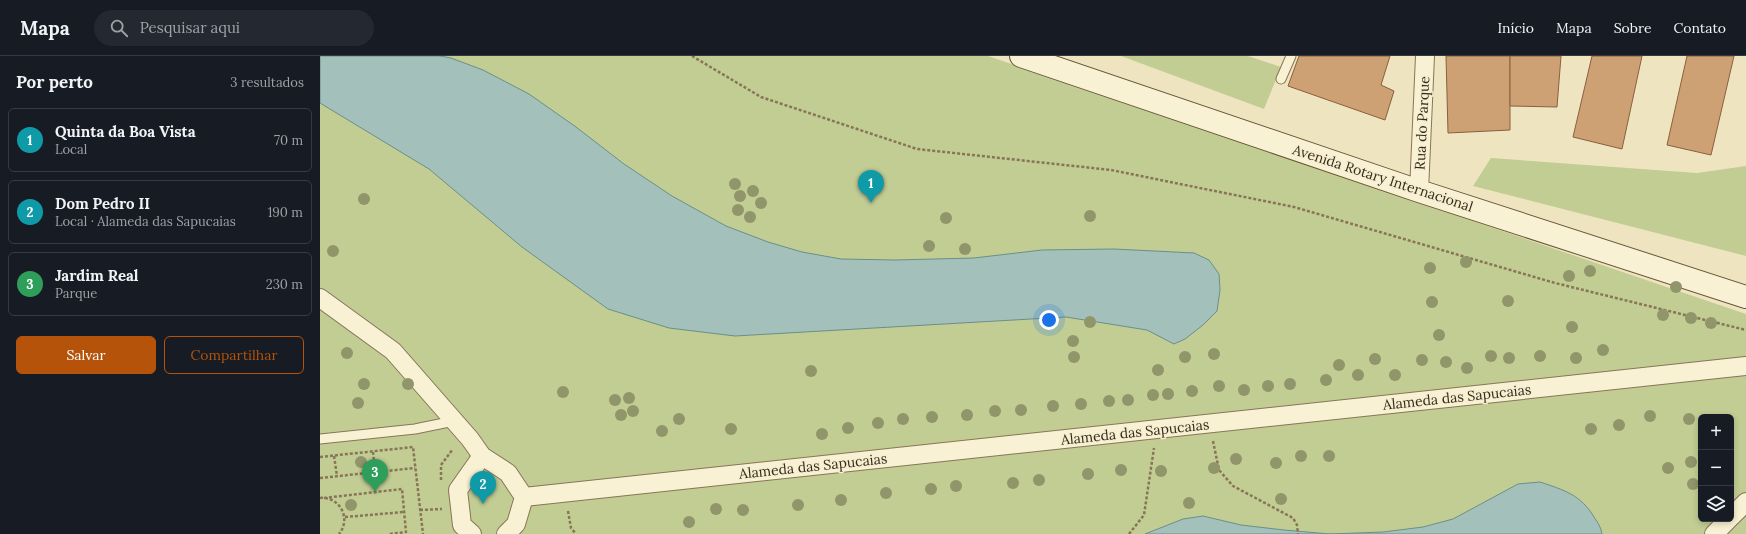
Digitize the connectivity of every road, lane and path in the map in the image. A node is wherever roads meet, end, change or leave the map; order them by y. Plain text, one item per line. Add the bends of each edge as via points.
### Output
1 (692, 56) edge
2 (1021, 56) edge
3 (1291, 56) edge
4 (1425, 56) edge
5 (1281, 79) dead end
6 (1419, 191) junction
7 (1746, 297) edge
8 (320, 298) edge
9 (1746, 330) edge
10 (1746, 366) edge
11 (454, 421) junction
12 (1210, 424) junction
13 (1156, 430) junction
14 (320, 439) edge
15 (372, 452) junction
16 (334, 456) junction
17 (482, 456) junction
18 (320, 457) edge
19 (441, 465) dead end
20 (415, 468) junction
21 (375, 472) junction
22 (337, 476) junction
23 (320, 478) edge
24 (441, 481) dead end
25 (565, 492) junction
26 (524, 497) junction
27 (320, 498) edge
28 (324, 498) junction
29 (1746, 502) edge
30 (443, 509) dead end
31 (420, 510) junction
32 (404, 512) junction
33 (1734, 514) edge
34 (345, 517) junction
35 (1726, 522) edge
36 (340, 534) edge
37 (389, 534) edge
38 (423, 534) edge
39 (472, 534) edge
40 (506, 534) edge
41 (576, 534) edge
42 (1129, 534) edge
43 (1298, 534) edge
44 (1714, 534) edge

1 - 9 path via 761,97 917,149 1111,170 1294,207 1555,283
2 - 6 main road, Avenida Rotary Internacional
3 - 5 lane
4 - 6 street, Rua do Parque
6 - 7 main road, Avenida Rotary Internacional
8 - 11 street via 393,351
10 - 12 street, Alameda das Sapucaias
11 - 14 lane via 414,429
11 - 17 street
12 - 13 street, Alameda das Sapucaias
12 - 43 path via 1219,470 1233,486 1293,518
13 - 25 street, Alameda das Sapucaias
13 - 42 path via 1144,515
15 - 16 path
15 - 20 path via 413,448
15 - 21 path
16 - 18 path
16 - 22 path
17 - 26 street via 508,473
17 - 39 street via 458,490 462,525
19 - 24 path
20 - 21 path
20 - 31 path
21 - 22 path
22 - 23 path
25 - 26 street, Alameda das Sapucaias
25 - 41 path via 571,528
26 - 40 street via 516,524
27 - 28 path
28 - 32 path via 402,489
28 - 34 path via 332,499 338,504
29 - 33 street
30 - 31 path
31 - 38 path
32 - 34 path
32 - 37 path via 406,532
34 - 36 path
35 - 44 street

